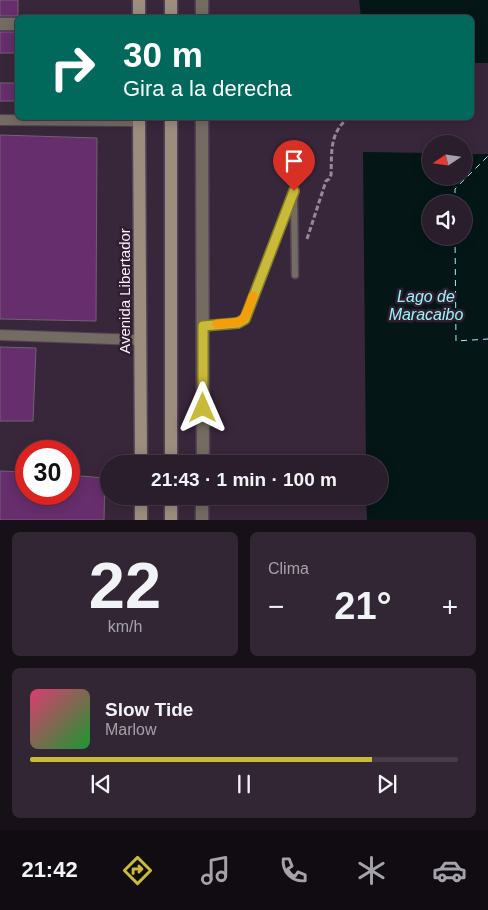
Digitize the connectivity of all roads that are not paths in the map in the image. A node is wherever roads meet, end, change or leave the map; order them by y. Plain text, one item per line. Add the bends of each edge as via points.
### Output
1 (139, 0) edge
2 (171, 0) edge
3 (202, 0) edge
4 (139, 15) edge
5 (171, 15) edge
6 (202, 15) edge
7 (0, 24) edge
8 (15, 24) edge
9 (0, 120) edge
10 (15, 120) edge
11 (139, 120) edge
12 (171, 120) edge
13 (202, 120) edge
14 (295, 275) dead end
15 (203, 326) junction
16 (0, 335) edge
17 (140, 340) junction
18 (141, 455) edge
19 (171, 455) edge
20 (202, 455) edge
21 (141, 505) edge
22 (171, 505) edge
23 (202, 505) edge
24 (141, 520) edge
25 (171, 520) edge
26 (202, 520) edge

1 - 4 main road
2 - 5 main road
3 - 6 street
7 - 8 street
9 - 10 street
11 - 17 main road, Avenida Libertador
12 - 19 main road
13 - 15 street
14 - 15 lane via 294,191 245,319 238,323
15 - 20 street
16 - 17 street
17 - 18 main road, Avenida Libertador
21 - 24 main road
22 - 25 main road
23 - 26 street

